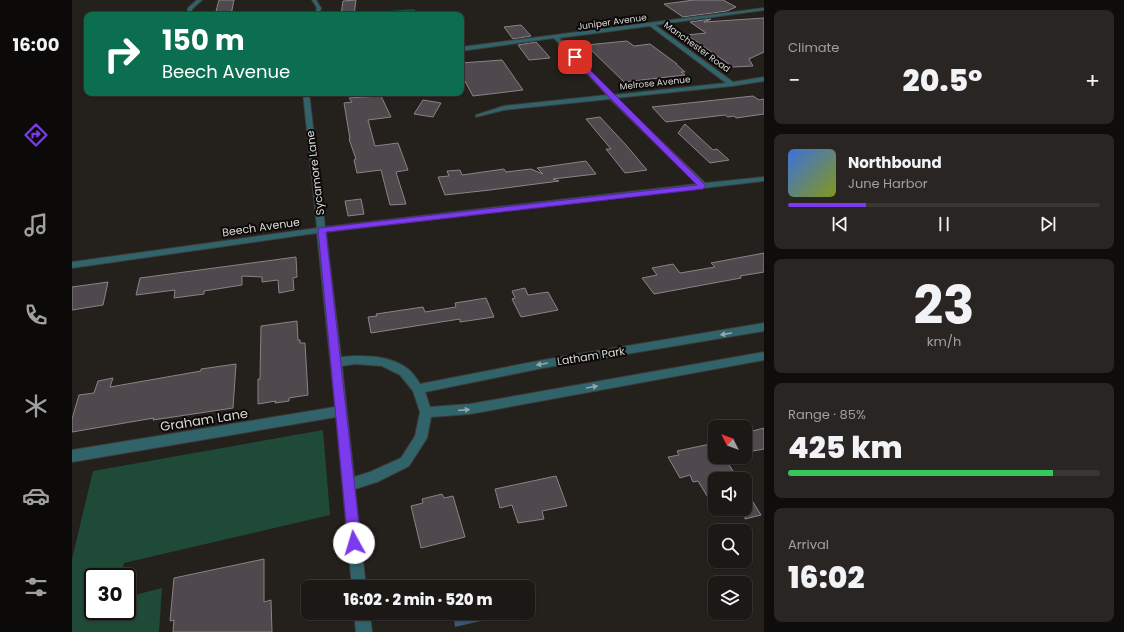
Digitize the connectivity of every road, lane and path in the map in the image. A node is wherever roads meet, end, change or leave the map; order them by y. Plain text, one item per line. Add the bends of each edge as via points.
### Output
1 (200, 0) edge
2 (314, 0) edge
3 (764, 9) edge
4 (190, 12) edge
5 (318, 12) edge
6 (651, 24) junction
7 (556, 37) junction
8 (464, 48) edge
9 (764, 79) edge
10 (732, 84) junction
11 (306, 96) edge
12 (612, 97) junction
13 (478, 116) dead end
14 (764, 179) edge
15 (703, 186) junction
16 (322, 230) junction
17 (72, 265) edge
18 (764, 327) edge
19 (764, 356) edge
20 (336, 362) junction
21 (418, 389) junction
22 (340, 411) junction
23 (426, 412) junction
24 (72, 456) edge
25 (348, 485) junction
26 (358, 580) edge
27 (363, 620) edge
28 (364, 632) edge

1 - 4 street
2 - 5 street via 319,8
3 - 6 street, Juniper Avenue
6 - 7 street, Juniper Avenue
6 - 10 street, Manchester Road
7 - 8 street, Juniper Avenue
7 - 12 street
9 - 10 street, Melrose Avenue
10 - 12 street, Melrose Avenue
11 - 16 street, Sycamore Lane
12 - 13 street, Melrose Avenue via 504,108
12 - 15 street
14 - 15 street, Beech Avenue
15 - 16 street, Beech Avenue
16 - 17 street, Beech Avenue
16 - 20 street, Sycamore Lane
18 -> 21 street, Latham Park via 542,364
23 -> 19 street via 470,409
20 - 21 street via 384,362 404,372
20 - 22 street, Sycamore Lane
21 - 23 street
22 - 24 street, Graham Lane
22 - 25 street, Sycamore Lane
23 - 25 street via 421,438 405,462 372,478
25 - 26 street, Sycamore Lane
27 - 28 street

